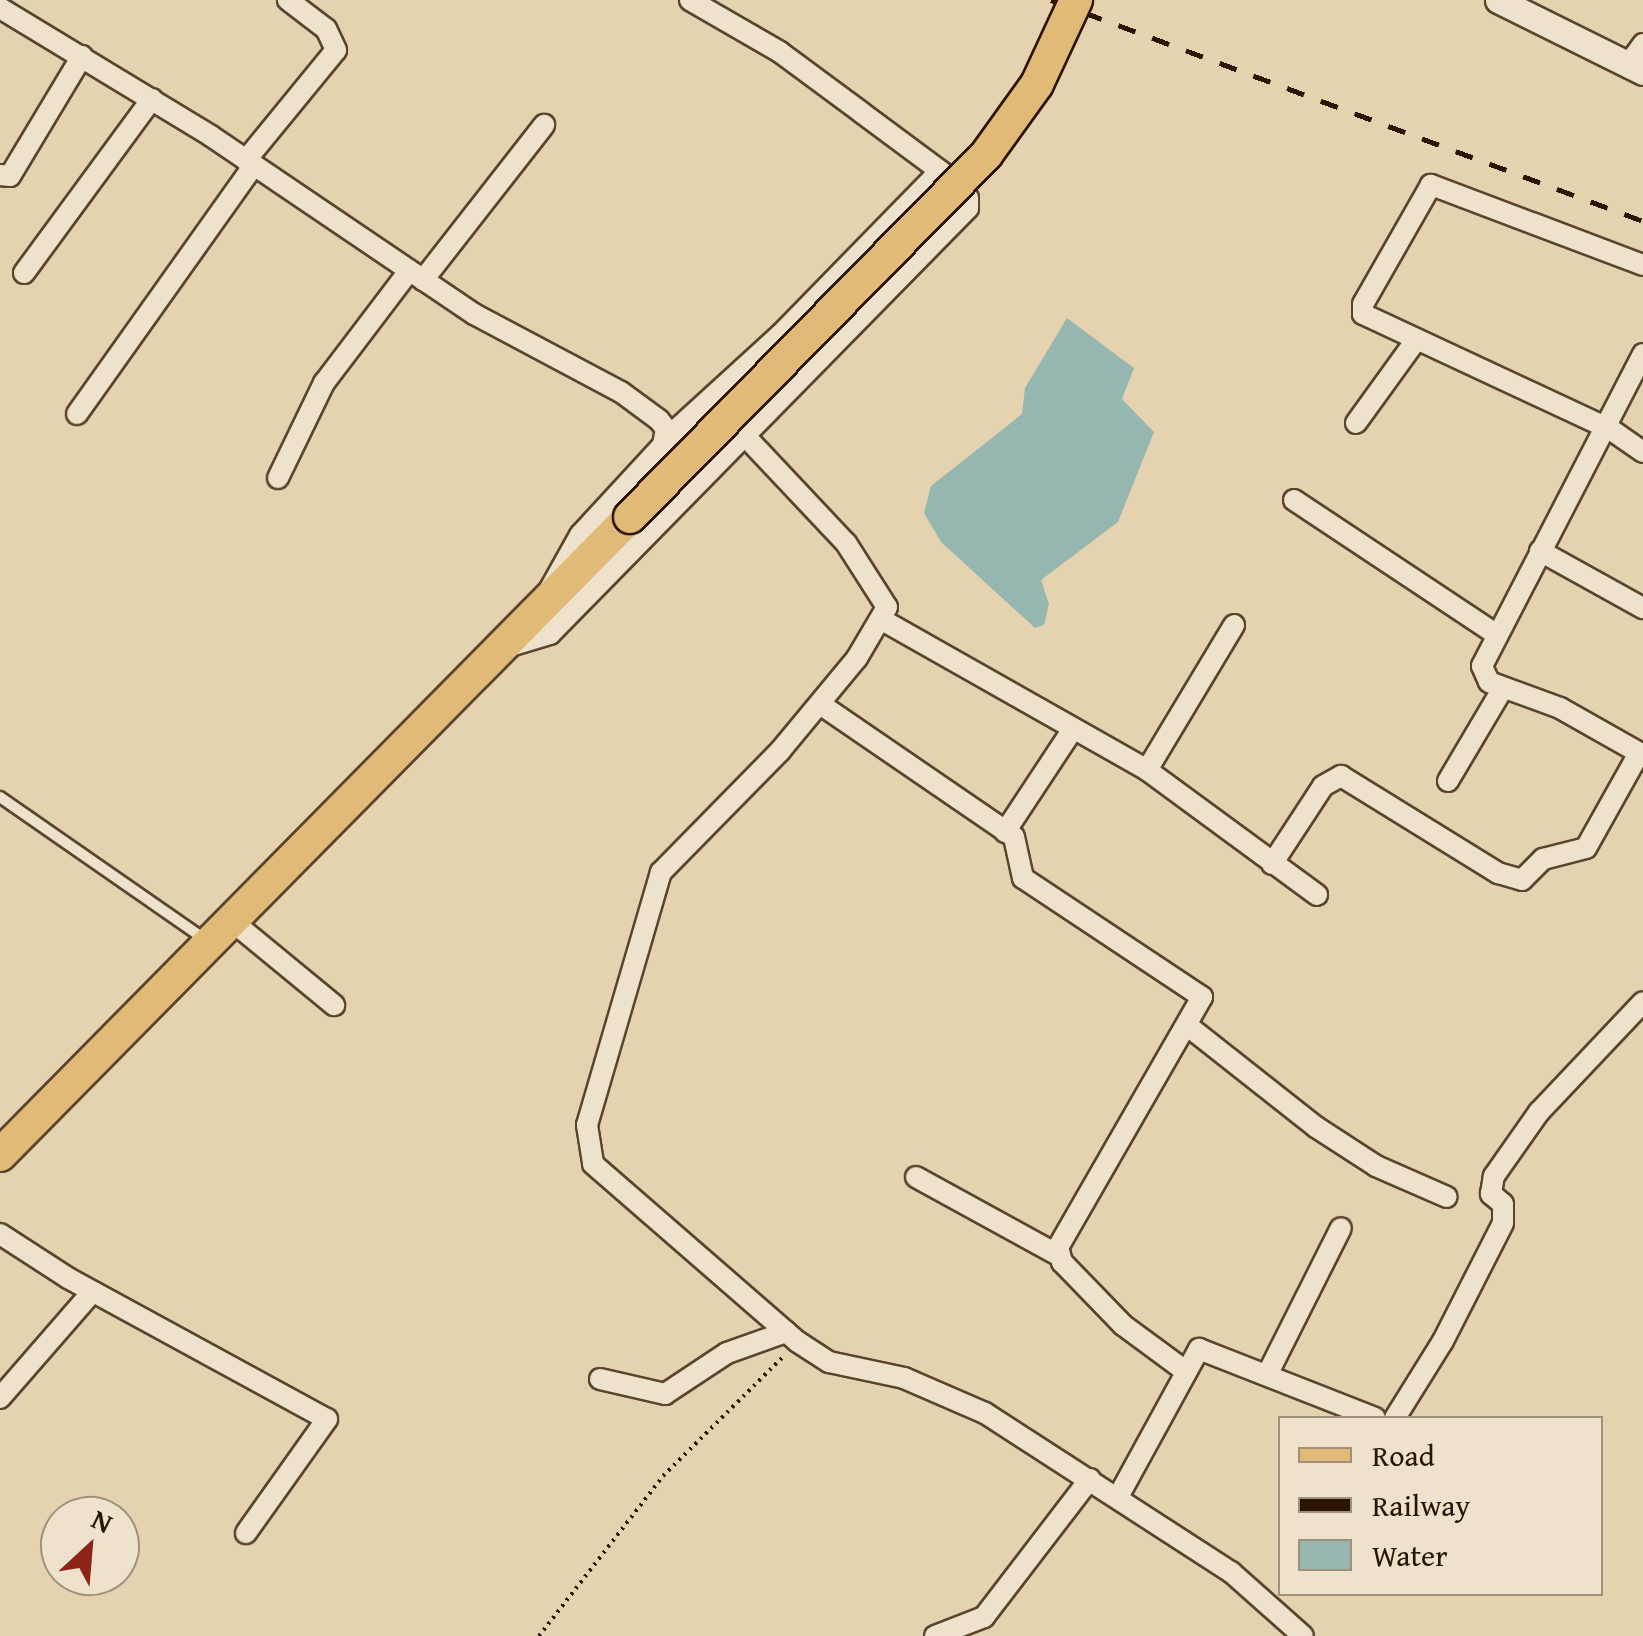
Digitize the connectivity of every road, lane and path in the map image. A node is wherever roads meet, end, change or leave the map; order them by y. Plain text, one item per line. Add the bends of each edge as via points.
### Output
1 (288, 0) edge
2 (690, 0) edge
3 (1076, 0) edge
4 (1498, 0) edge
5 (0, 8) edge
6 (82, 56) junction
7 (1638, 60) edge
8 (152, 99) junction
9 (544, 125) dead end
10 (250, 162) junction
11 (940, 171) junction
12 (0, 176) edge
13 (1643, 264) edge
14 (24, 273) dead end
15 (416, 276) junction
16 (1416, 340) junction
17 (1643, 354) edge
18 (77, 414) dead end
19 (1356, 422) dead end
20 (1610, 429) junction
21 (745, 436) junction
22 (666, 439) junction
23 (1643, 452) edge
24 (278, 478) dead end
25 (1294, 500) dead end
26 (1540, 551) junction
27 (1643, 608) edge
28 (542, 610) junction
29 (884, 621) junction
30 (1234, 624) dead end
31 (1497, 635) junction
32 (506, 646) junction
33 (1503, 688) junction
34 (820, 704) junction
35 (1071, 732) junction
36 (1641, 754) edge
37 (1147, 770) junction
38 (1448, 781) dead end
39 (0, 797) edge
40 (1005, 832) junction
41 (1272, 864) junction
42 (1316, 895) dead end
43 (222, 933) junction
44 (1643, 1002) edge
45 (334, 1006) dead end
46 (1188, 1026) junction
47 (0, 1154) edge
48 (916, 1176) dead end
49 (1447, 1197) dead end
50 (1341, 1228) dead end
51 (0, 1234) edge
52 (1058, 1254) junction
53 (92, 1292) junction
54 (792, 1337) junction
55 (1184, 1370) junction
56 (1268, 1373) junction
57 (600, 1379) dead end
58 (0, 1398) edge
59 (1369, 1416) edge
60 (1396, 1416) edge
61 (1090, 1479) junction
62 (1118, 1497) junction
63 (246, 1533) dead end
64 (949, 1634) edge
65 (538, 1636) edge
66 (1303, 1636) edge

1 - 10 street via 326,29 336,50
2 - 11 street via 780,52
3 - 28 main road, bridge via 1037,84 986,155
4 - 7 street
5 - 6 street
6 - 8 street
6 - 12 street via 10,176
8 - 10 street
8 - 14 street
9 - 15 street
10 - 15 street
10 - 18 street
11 - 21 street via 969,202 952,230
11 - 22 street via 780,336
13 - 16 street via 1431,186 1362,304 1362,314
15 - 22 street via 520,341 621,392 659,420
15 - 24 street via 324,382
16 - 19 street
16 - 20 street
17 - 20 street
20 - 23 street
20 - 26 street
21 - 29 street via 846,543 884,600
21 - 32 street via 550,634
22 - 28 street via 564,556
25 - 31 street
26 - 27 street
26 - 31 street
28 - 32 main road
29 - 34 street
29 - 35 street
30 - 37 street
31 - 33 street via 1482,666 1489,682
32 - 43 main road
33 - 36 street via 1560,708
33 - 38 street
34 - 40 street
34 - 54 street via 661,872 587,1125 593,1164 607,1180
35 - 37 street
35 - 40 street
36 - 41 street via 1586,848 1543,858 1522,880 1498,873 1341,776 1323,786
37 - 41 street
39 - 43 lane
40 - 46 street via 1018,841 1023,878 1198,990 1202,1004
41 - 42 street
43 - 45 street
43 - 47 main road
44 - 60 street via 1538,1112 1494,1176 1491,1194 1503,1204 1503,1223 1444,1341
46 - 49 street via 1316,1128 1376,1166
46 - 52 street via 1074,1212
48 - 52 street
50 - 56 street
51 - 53 street
52 - 55 street via 1122,1325
53 - 58 street
53 - 63 street via 326,1419
54 - 57 street via 727,1353 665,1394
54 - 61 street via 829,1362 904,1378 985,1412
54 - 65 path via 663,1476
55 - 56 street via 1199,1349
55 - 62 street
56 - 59 street
61 - 62 street
61 - 64 street via 984,1617
62 - 66 street via 1263,1595

